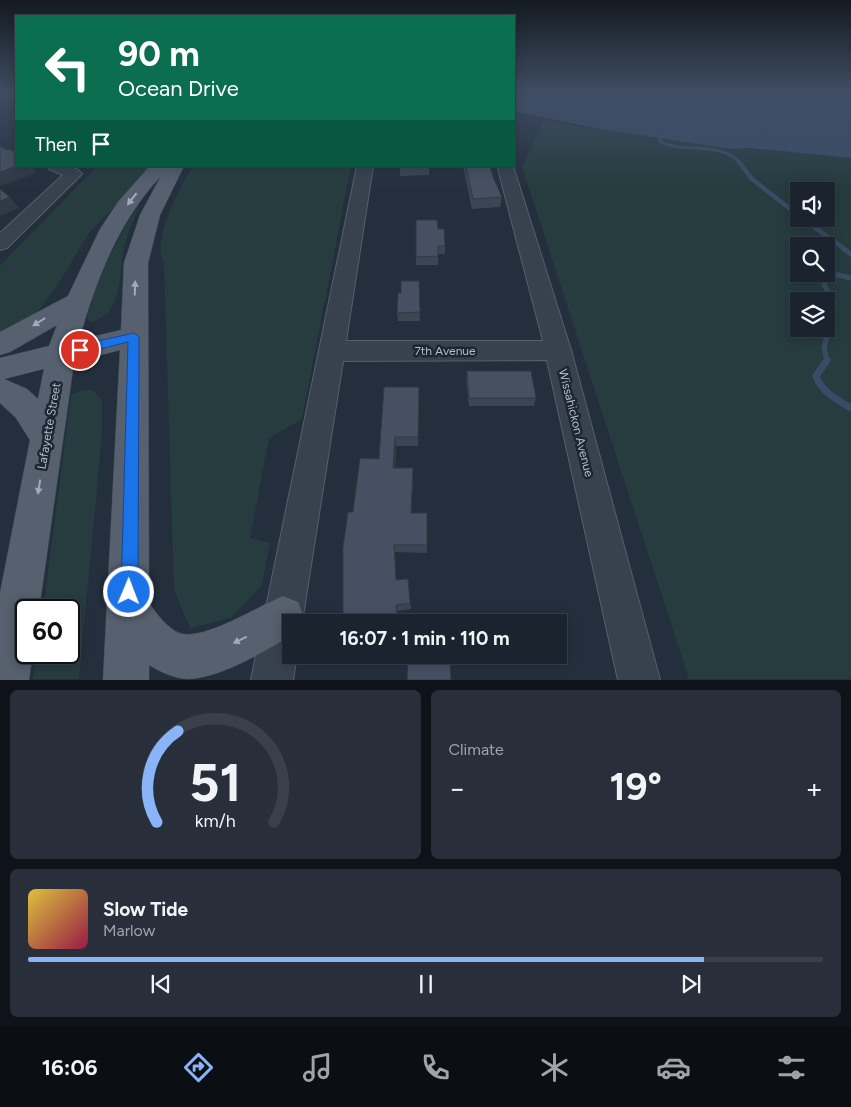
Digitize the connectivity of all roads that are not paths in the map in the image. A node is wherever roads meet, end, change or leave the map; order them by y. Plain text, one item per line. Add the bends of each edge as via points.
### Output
1 (57, 167) edge
2 (159, 167) edge
3 (174, 167) edge
4 (365, 167) edge
5 (506, 169) dead end
6 (26, 220) junction
7 (0, 230) edge
8 (0, 244) edge
9 (78, 301) junction
10 (134, 337) junction
11 (0, 345) edge
12 (558, 350) junction
13 (332, 351) junction
14 (62, 354) junction
15 (0, 368) edge
16 (0, 390) edge
17 (46, 438) junction
18 (129, 611) junction
19 (284, 614) edge
20 (282, 618) edge
21 (282, 623) edge
22 (5, 676) edge
23 (126, 680) edge
24 (272, 680) edge
25 (639, 680) edge

1 - 6 street via 74,174
2 -> 9 main road, Lafayette Street via 126,206 97,256
10 -> 3 main road via 136,263 150,215
4 - 13 street
5 - 12 street, Wissahickon Avenue
6 - 7 street
6 - 8 street
9 -> 11 main road
9 - 14 main road, Lafayette Street
10 - 14 main road
10 - 18 main road
12 - 13 street, 7th Avenue
12 - 25 street, Wissahickon Avenue
13 - 19 street
14 - 15 main road
14 - 17 main road, Lafayette Street
16 - 17 main road via 24,402
17 -> 22 main road, Lafayette Street
20 -> 18 main road via 234,643 177,656 149,638
18 - 23 main road
21 - 24 street

